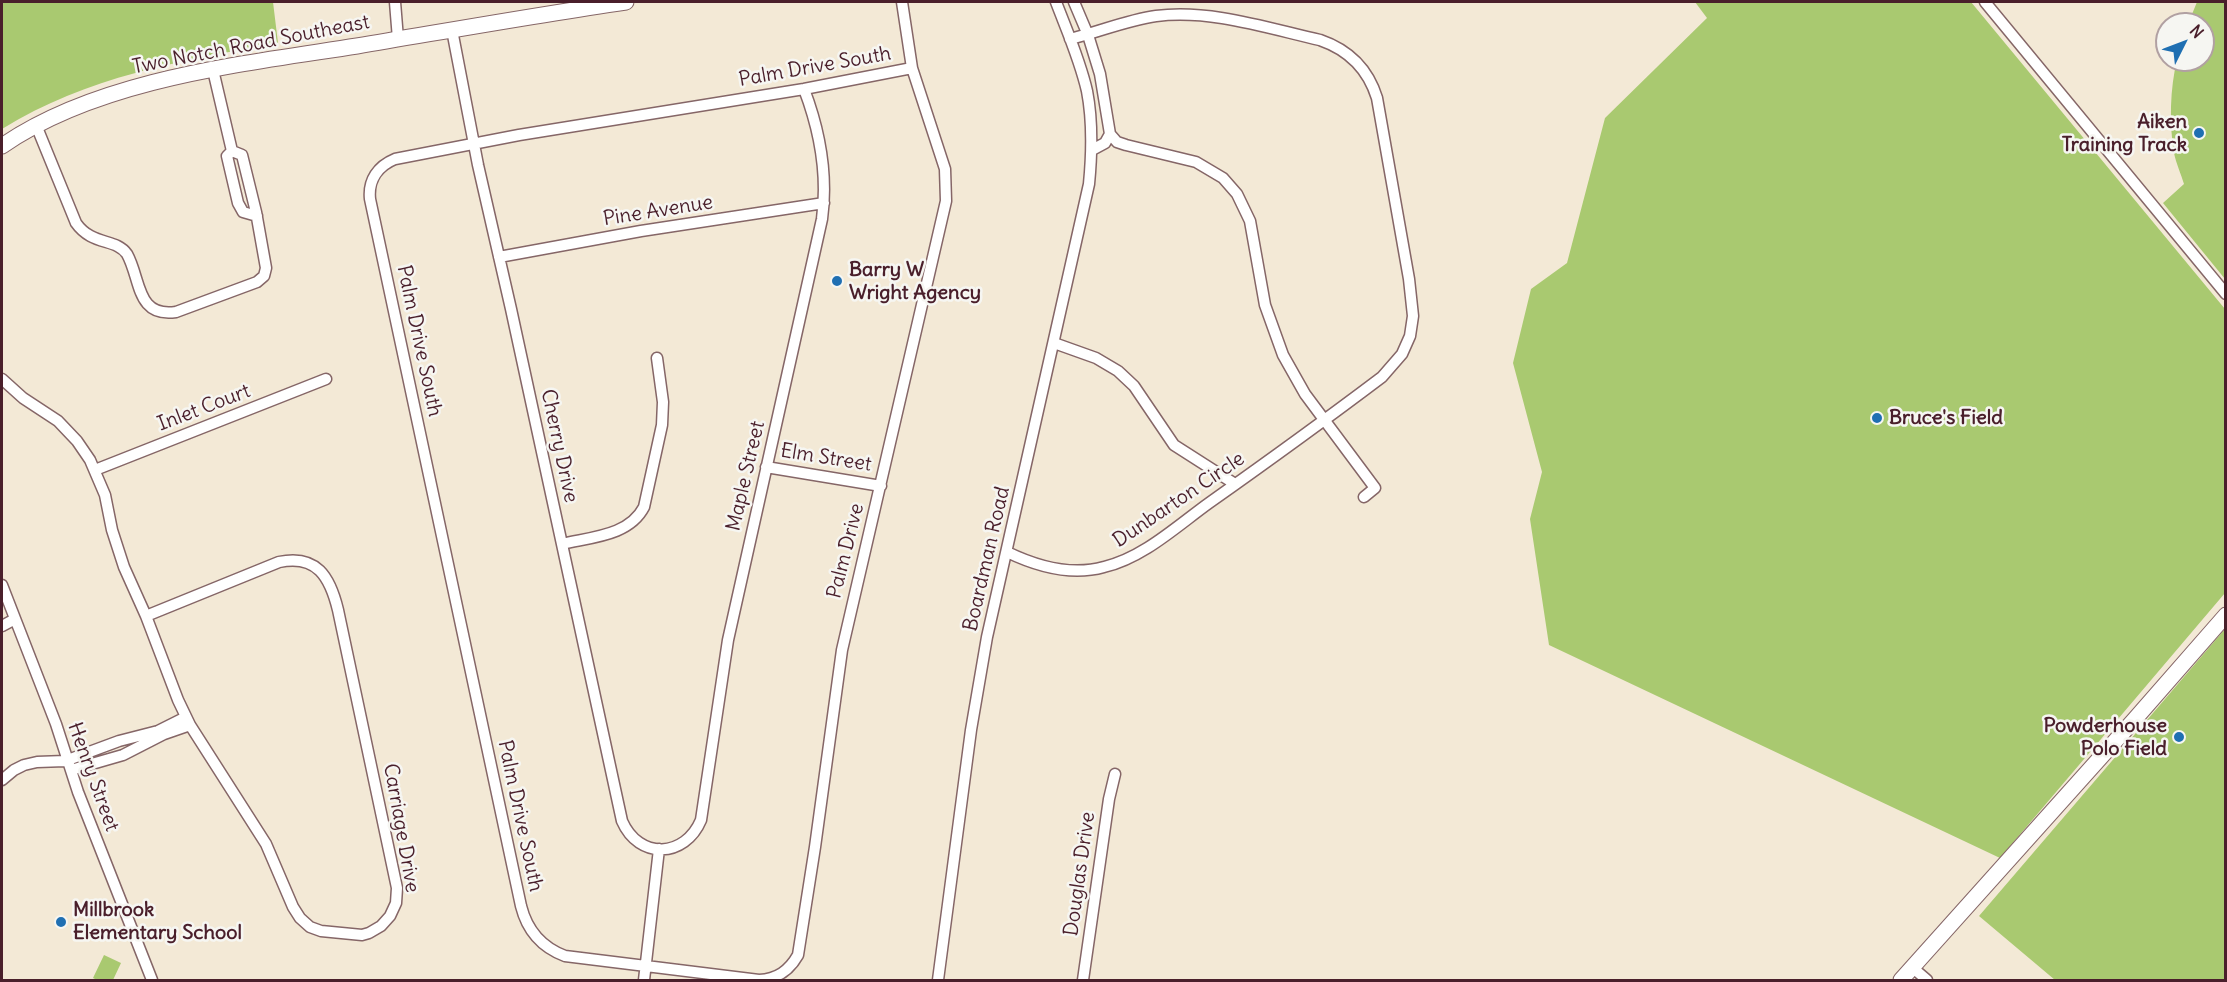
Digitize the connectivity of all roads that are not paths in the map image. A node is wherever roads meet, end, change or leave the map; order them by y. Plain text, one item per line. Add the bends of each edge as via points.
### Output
1 (395, 2) edge
2 (626, 2) edge
3 (902, 2) edge
4 (1056, 2) edge
5 (1074, 2) edge
6 (1985, 2) edge
7 (452, 30) junction
8 (1088, 34) junction
9 (398, 39) junction
10 (1070, 39) junction
11 (912, 68) junction
12 (213, 70) junction
13 (804, 89) junction
14 (36, 125) junction
15 (1110, 134) junction
16 (474, 144) junction
17 (2, 146) edge
18 (1092, 150) junction
19 (824, 203) junction
20 (499, 257) junction
21 (2226, 294) edge
22 (1054, 343) junction
23 (657, 357) dead end
24 (2, 379) edge
25 (326, 379) dead end
26 (1324, 420) junction
27 (766, 467) junction
28 (95, 470) junction
29 (1235, 484) junction
30 (881, 486) junction
31 (1364, 497) dead end
32 (562, 544) junction
33 (1007, 552) junction
34 (2, 585) edge
35 (2226, 615) edge
36 (146, 616) junction
37 (15, 619) junction
38 (2, 626) edge
39 (188, 721) junction
40 (69, 765) junction
41 (1115, 774) dead end
42 (2, 780) edge
43 (659, 849) junction
44 (646, 966) junction
45 (1906, 977) edge
46 (152, 981) edge
47 (644, 981) edge
48 (938, 981) edge
49 (1083, 981) edge
50 (1927, 981) edge

1 - 9 street
2 - 7 street, Two Notch Road Southeast
3 - 11 street, Palm Drive
4 - 10 street, Boardman Road
5 - 8 street
6 - 21 street
7 - 9 street, Two Notch Road Southeast
7 - 16 street, Cherry Drive
8 - 10 street, Dunbarton Circle
8 - 15 street via 1100,74
8 - 26 street, Dunbarton Circle via 1156,16 1215,17 1327,42 1352,57 1370,80 1377,98 1408,279 1412,326 1402,354 1389,370
9 - 12 street, Two Notch Road Southeast
10 - 18 street, Boardman Road via 1087,91
11 - 13 street, Palm Drive South
11 - 30 street, Palm Drive via 945,169 946,201
12 - 14 street, Two Notch Road Southeast via 105,97
12 - 14 street via 232,151 242,155 266,268 257,282 176,312 164,314 145,302 127,255 119,246 93,239 76,223
13 - 16 street, Palm Drive South
13 - 19 street, Maple Street via 820,140
14 - 17 street, Two Notch Road Southeast
15 - 18 street via 1105,143
15 - 26 street via 1126,145 1197,162 1223,178 1238,194 1250,220 1265,304 1276,339 1291,371
16 - 20 street, Cherry Drive
16 - 44 street, Palm Drive South via 389,161 375,174 370,199 523,914 536,937 557,953
18 - 22 street, Boardman Road via 1089,184
19 - 20 street, Pine Avenue
19 - 27 street, Maple Street
20 - 32 street, Cherry Drive
22 - 29 street via 1096,358 1118,371 1134,386 1174,445
22 - 33 street, Boardman Road
23 - 32 street via 663,414 644,507 626,528
24 - 28 street, Carriage Drive via 58,421
25 - 28 street, Inlet Court
26 - 29 street, Dunbarton Circle
26 - 31 street via 1375,488
27 - 30 street, Elm Street
27 - 43 street, Maple Street via 728,640 701,820 684,842
28 - 36 street, Carriage Drive via 116,546
29 - 33 street, Dunbarton Circle via 1141,551 1103,568 1054,568
30 - 44 street, Palm Drive via 842,650 798,955 785,972 766,980
32 - 43 street, Cherry Drive via 622,821 638,843
33 - 48 street, Boardman Road via 971,730
34 - 37 street, Henry Street
35 - 45 street
36 - 39 street, Carriage Drive
36 - 39 street, Carriage Drive via 279,562 308,563 325,576 333,588 397,888 396,903 386,922 362,935 321,931 305,923 293,907 266,844
37 - 38 street
37 - 40 street, Henry Street
39 - 40 street via 123,755
40 - 42 street via 29,764
40 - 46 street, Henry Street
41 - 49 street, Douglas Drive
43 - 44 street
44 - 47 street
45 - 50 street

